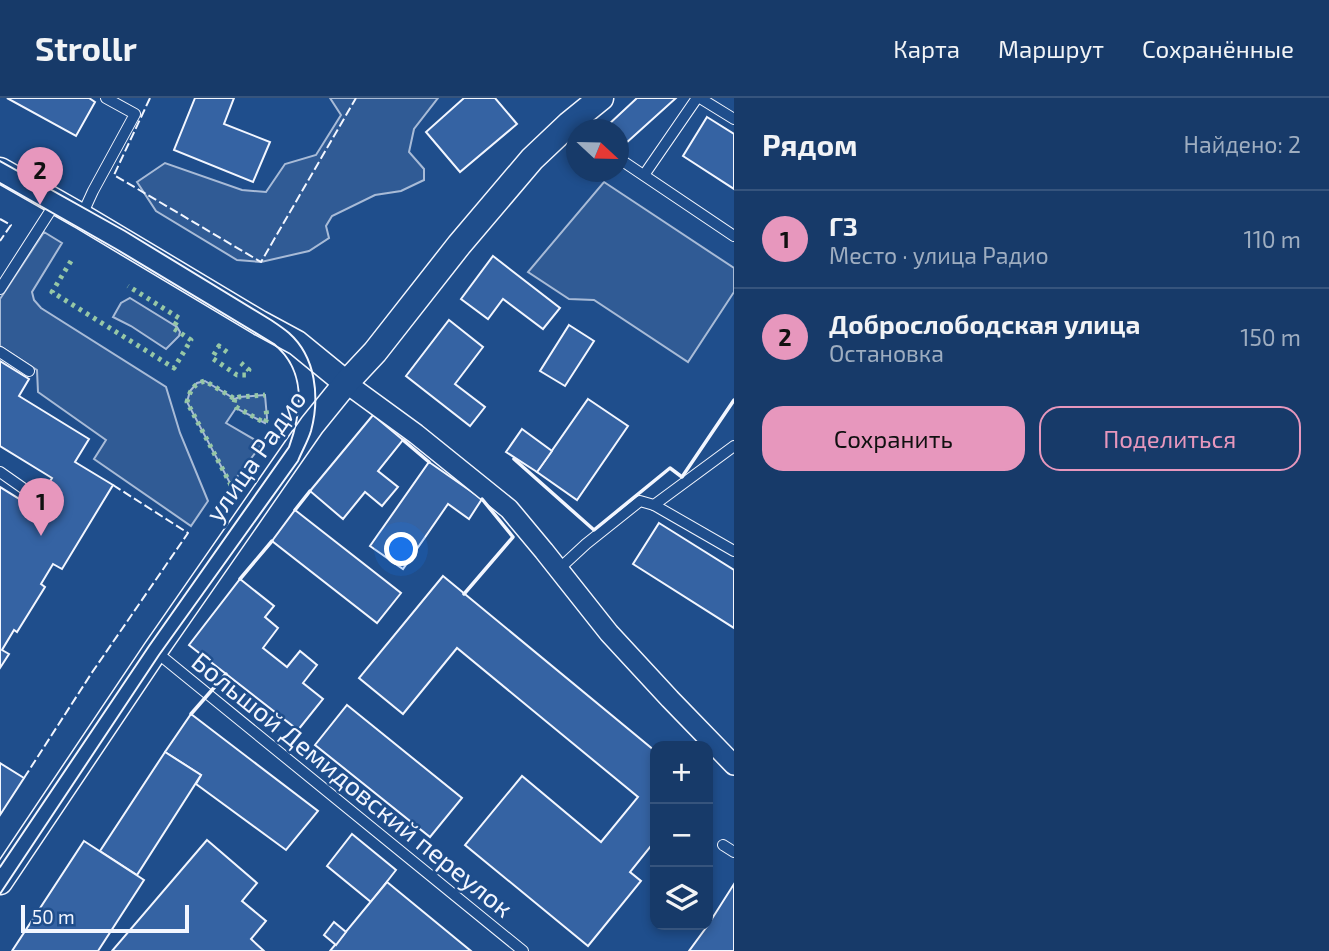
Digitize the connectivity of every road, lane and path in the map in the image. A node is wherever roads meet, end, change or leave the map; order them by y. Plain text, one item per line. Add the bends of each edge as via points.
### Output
1 (106, 98) edge
2 (601, 98) edge
3 (698, 98) edge
4 (581, 119) edge
5 (734, 119) edge
6 (566, 132) edge
7 (629, 165) edge
8 (0, 170) edge
9 (644, 175) junction
10 (57, 202) junction
11 (81, 216) junction
12 (734, 236) edge
13 (0, 289) edge
14 (0, 352) edge
15 (29, 371) dead end
16 (346, 383) junction
17 (734, 446) edge
18 (0, 472) edge
19 (30, 493) dead end
20 (654, 505) junction
21 (734, 551) edge
22 (559, 569) junction
23 (155, 651) junction
24 (734, 765) edge
25 (723, 845) dead end
26 (734, 852) edge
27 (0, 882) edge
28 (523, 951) edge

1 - 11 lane via 135,114
2 - 4 street, улица Радио
3 - 5 lane
3 - 9 lane
6 - 16 street, улица Радио via 532,159
7 - 9 lane
8 - 10 street
9 - 12 lane
10 - 11 street
10 - 13 lane
11 - 16 street via 297,343
14 - 15 lane
16 - 22 street via 509,509
16 - 23 street, улица Радио
17 - 20 lane
18 - 19 lane
20 - 21 lane
20 - 22 lane via 640,502
22 - 24 street via 609,633
23 - 27 street, улица Радио
23 - 28 lane, Большой Демидовский переулок
25 - 26 lane

